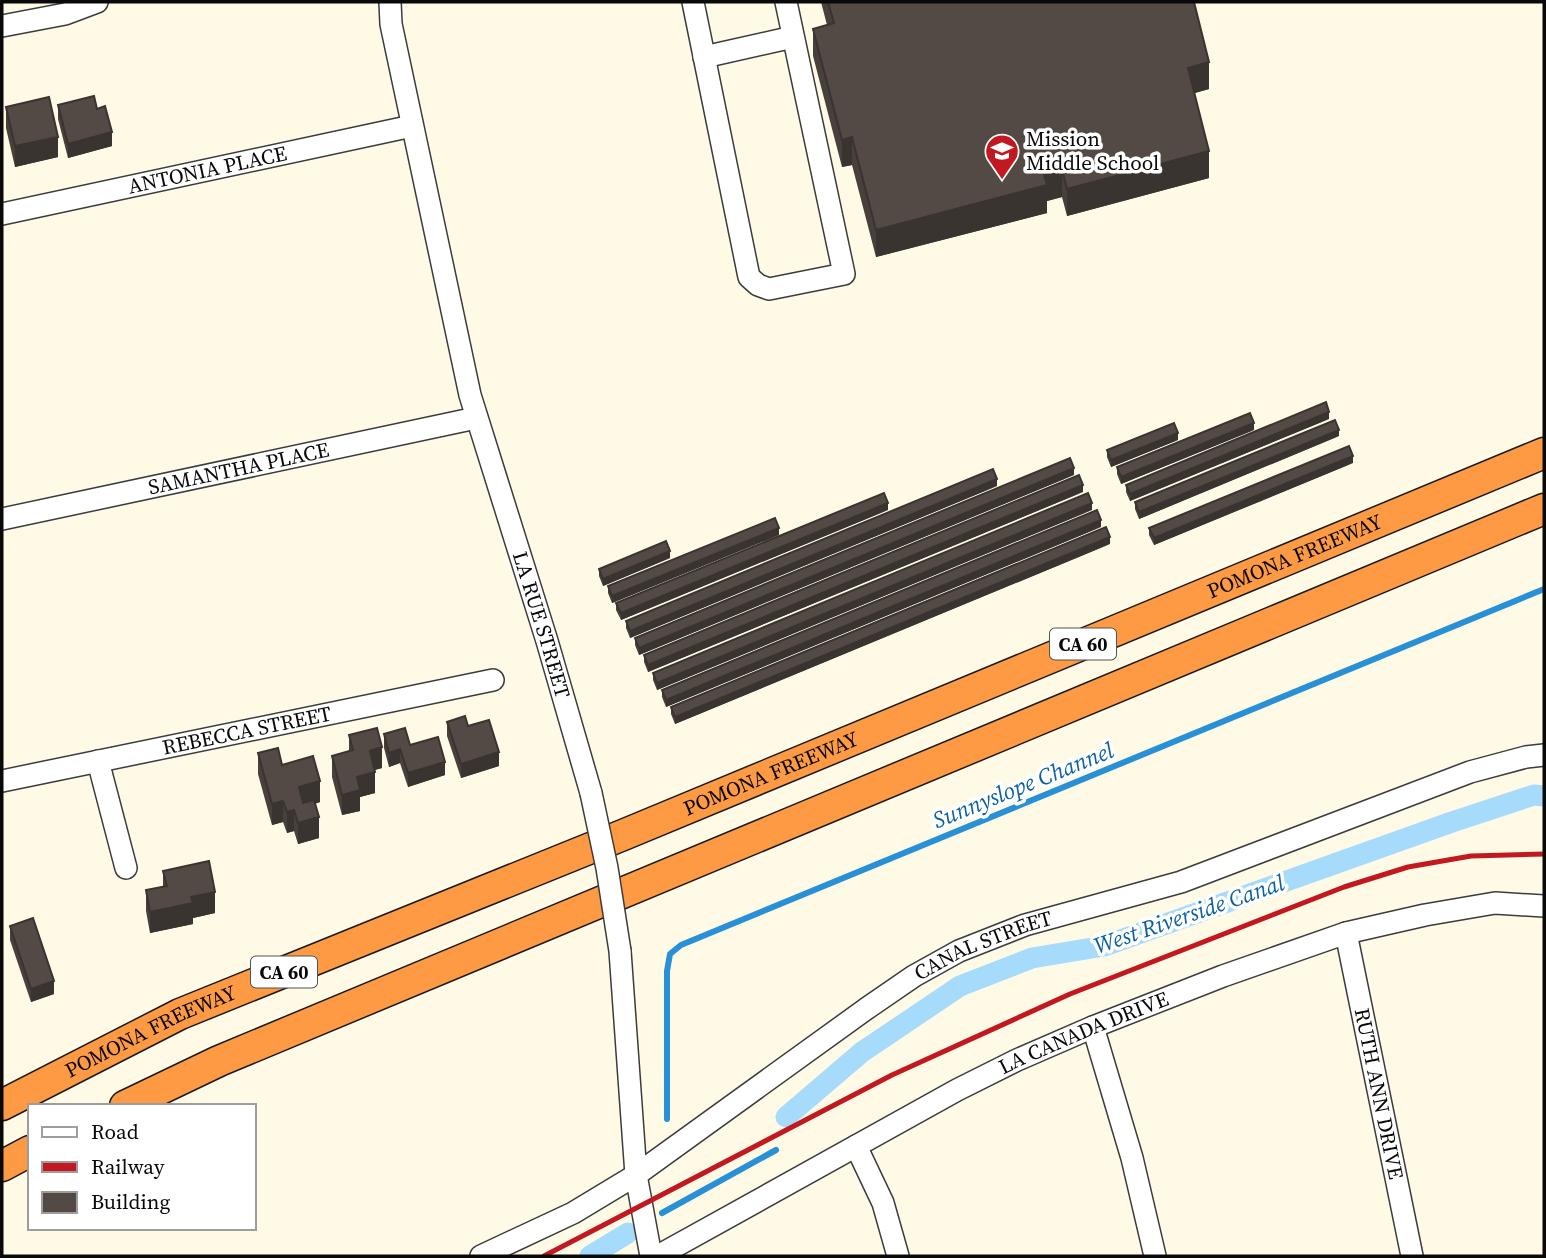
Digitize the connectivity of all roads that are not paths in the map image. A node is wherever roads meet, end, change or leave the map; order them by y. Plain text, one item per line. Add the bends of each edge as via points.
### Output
1 (97, 2) edge
2 (390, 2) edge
3 (693, 2) edge
4 (786, 2) edge
5 (2, 26) edge
6 (793, 37) junction
7 (704, 57) junction
8 (412, 126) junction
9 (2, 214) edge
10 (476, 418) junction
11 (1544, 453) edge
12 (1544, 509) edge
13 (2, 519) edge
14 (493, 680) dead end
15 (1544, 755) edge
16 (98, 761) junction
17 (2, 781) edge
18 (126, 868) dead end
19 (1544, 906) edge
20 (1346, 933) junction
21 (1093, 1027) junction
22 (129, 1104) edge
23 (2, 1105) edge
24 (856, 1146) junction
25 (28, 1152) edge
26 (2, 1166) edge
27 (636, 1175) junction
28 (481, 1256) edge
29 (651, 1256) edge
30 (658, 1256) edge
31 (898, 1256) edge
32 (1155, 1256) edge
33 (1412, 1256) edge

1 - 5 street via 65,14
2 - 8 street, LA RUE STREET
3 - 7 street
4 - 6 street
6 - 7 street
6 - 7 street via 844,275 769,289 749,277
8 - 9 street, ANTONIA PLACE
8 - 10 street, LA RUE STREET
10 - 13 street, SAMANTHA PLACE
10 - 27 street, LA RUE STREET, bridge via 547,641 591,793 607,868 620,951
11 - 23 highway, POMONA FREEWAY / CA 60 via 180,1014
12 - 22 highway, CA 60 via 219,1061
14 - 16 street, REBECCA STREET
15 - 27 street, CANAL STREET via 1470,772 1181,882 1026,925 959,951 866,1009
16 - 17 street, REBECCA STREET
16 - 18 street
19 - 20 street, LA CANADA DRIVE via 1495,903
20 - 21 street, LA CANADA DRIVE
20 - 33 street, RUTH ANN DRIVE
21 - 24 street, LA CANADA DRIVE via 957,1090
21 - 32 street via 1129,1146
24 - 30 street, LA CANADA DRIVE
24 - 31 street via 883,1203
25 - 26 highway
27 - 28 street, CANAL STREET via 573,1213
27 - 29 street, LA RUE STREET

